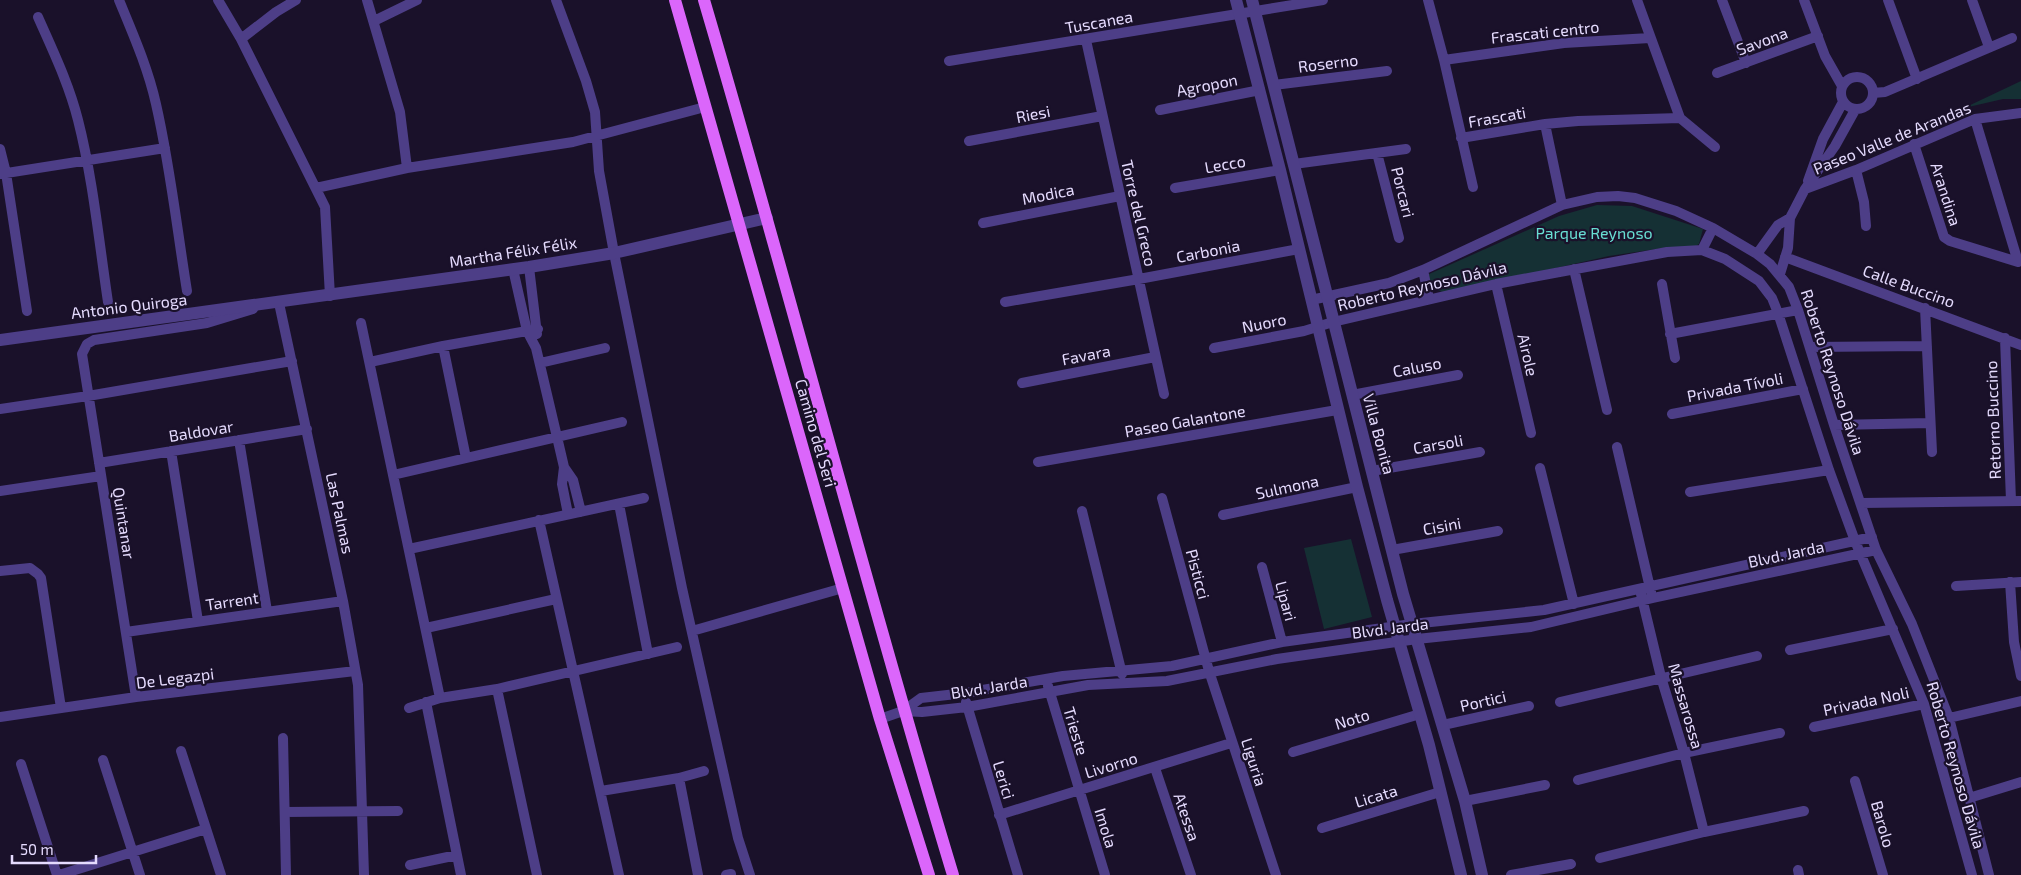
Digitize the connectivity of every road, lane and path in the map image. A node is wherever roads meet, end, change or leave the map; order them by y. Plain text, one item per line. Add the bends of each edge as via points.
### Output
1 (119, 0) edge
2 (218, 0) edge
3 (296, 0) edge
4 (367, 0) edge
5 (416, 0) edge
6 (556, 0) edge
7 (675, 0) edge
8 (704, 0) edge
9 (1322, 0) edge
10 (1428, 0) edge
11 (1637, 0) edge
12 (1722, 0) edge
13 (1804, 0) edge
14 (1888, 0) edge
15 (1972, 0) edge
16 (1254, 5) edge
17 (1237, 6) edge
18 (38, 17) dead end
19 (374, 20) junction
20 (1818, 36) junction
21 (1650, 38) junction
22 (2012, 38) dead end
23 (241, 39) junction
24 (1086, 40) junction
25 (1990, 47) junction
26 (1444, 60) junction
27 (948, 61) dead end
28 (1746, 63) junction
29 (1387, 71) dead end
30 (1717, 73) dead end
31 (1917, 79) junction
32 (1274, 85) junction
33 (1842, 86) junction
34 (1260, 90) junction
35 (1873, 93) junction
36 (1843, 102) junction
37 (705, 107) junction
38 (1160, 110) dead end
39 (1855, 110) junction
40 (2021, 113) edge
41 (1102, 116) junction
42 (1680, 118) junction
43 (1974, 119) junction
44 (1545, 124) junction
45 (597, 135) junction
46 (1461, 138) junction
47 (969, 141) dead end
48 (1914, 144) junction
49 (1715, 147) dead end
50 (0, 148) edge
51 (165, 148) junction
52 (1406, 149) dead end
53 (1378, 153) junction
54 (87, 160) junction
55 (1294, 164) junction
56 (407, 168) junction
57 (1280, 170) junction
58 (1856, 170) junction
59 (3, 173) edge
60 (1473, 187) dead end
61 (316, 188) junction
62 (1176, 188) dead end
63 (1805, 189) junction
64 (1120, 196) junction
65 (1562, 206) junction
66 (767, 218) junction
67 (1790, 218) junction
68 (738, 223) junction
69 (983, 223) dead end
70 (1866, 226) dead end
71 (1713, 228) junction
72 (1399, 238) dead end
73 (1299, 248) junction
74 (1702, 250) junction
75 (614, 253) junction
76 (1757, 254) junction
77 (1785, 257) junction
78 (2020, 266) edge
79 (529, 267) junction
80 (513, 269) junction
81 (1574, 269) junction
82 (1423, 270) junction
83 (1780, 274) junction
84 (1139, 279) junction
85 (1496, 284) junction
86 (1662, 284) dead end
87 (187, 291) dead end
88 (330, 296) junction
89 (1327, 297) junction
90 (1429, 299) junction
91 (1311, 300) junction
92 (108, 302) dead end
93 (1005, 302) dead end
94 (279, 303) junction
95 (262, 305) junction
96 (1925, 308) junction
97 (1798, 310) junction
98 (27, 311) dead end
99 (1778, 313) junction
100 (1333, 322) junction
101 (361, 323) dead end
102 (1318, 326) junction
103 (538, 329) junction
104 (527, 330) junction
105 (1670, 334) junction
106 (2005, 338) junction
107 (0, 340) edge
108 (2021, 345) edge
109 (443, 346) junction
110 (1927, 346) junction
111 (1810, 347) junction
112 (536, 348) junction
113 (605, 348) dead end
114 (1214, 348) dead end
115 (1155, 356) junction
116 (1675, 358) dead end
117 (292, 361) junction
118 (370, 362) junction
119 (540, 363) junction
120 (1458, 375) dead end
121 (1022, 383) dead end
122 (1803, 389) junction
123 (1164, 394) dead end
124 (1352, 395) junction
125 (88, 396) junction
126 (0, 409) edge
127 (1338, 410) junction
128 (1607, 410) dead end
129 (1672, 414) dead end
130 (622, 422) dead end
131 (1930, 423) junction
132 (1834, 425) junction
133 (307, 429) junction
134 (1531, 433) dead end
135 (557, 437) junction
136 (239, 440) junction
137 (1617, 447) dead end
138 (171, 451) junction
139 (1480, 452) dead end
140 (1932, 452) dead end
141 (466, 458) junction
142 (1038, 462) dead end
143 (99, 463) junction
144 (564, 467) junction
145 (1540, 468) dead end
146 (1829, 470) junction
147 (1372, 471) junction
148 (393, 475) junction
149 (101, 476) junction
150 (1356, 488) junction
151 (0, 491) edge
152 (1690, 492) dead end
153 (644, 498) dead end
154 (1162, 498) dead end
155 (2016, 501) edge
156 (619, 504) junction
157 (1861, 504) junction
158 (1082, 511) dead end
159 (581, 512) junction
160 (568, 514) junction
161 (1223, 515) dead end
162 (539, 520) junction
163 (1498, 531) dead end
164 (1872, 538) junction
165 (1855, 541) junction
166 (409, 549) junction
167 (1392, 550) junction
168 (1876, 550) junction
169 (1861, 554) junction
170 (1262, 567) dead end
171 (0, 570) edge
172 (2016, 582) edge
173 (1956, 586) dead end
174 (1644, 587) junction
175 (843, 588) junction
176 (556, 599) junction
177 (1648, 599) junction
178 (343, 601) junction
179 (1574, 604) junction
180 (267, 611) junction
181 (198, 621) junction
182 (1412, 624) junction
183 (1395, 626) junction
184 (426, 628) junction
185 (1893, 629) junction
186 (692, 631) junction
187 (126, 632) junction
188 (1417, 639) junction
189 (1399, 641) junction
190 (1282, 642) junction
191 (677, 647) dead end
192 (1790, 650) dead end
193 (648, 654) junction
194 (1757, 656) dead end
195 (1205, 658) junction
196 (1121, 670) junction
197 (355, 671) junction
198 (1209, 671) junction
199 (573, 672) junction
200 (2021, 676) edge
201 (1661, 677) junction
202 (1046, 680) junction
203 (1124, 683) junction
204 (497, 689) junction
205 (1049, 692) junction
206 (964, 693) junction
207 (136, 698) junction
208 (440, 698) junction
209 (2021, 701) edge
210 (426, 702) junction
211 (1560, 702) dead end
212 (1924, 704) junction
213 (1529, 706) dead end
214 (967, 707) junction
215 (61, 708) junction
216 (409, 708) dead end
217 (903, 711) junction
218 (1420, 714) junction
219 (0, 717) edge
220 (1954, 717) junction
221 (880, 718) junction
222 (1443, 725) junction
223 (1814, 727) dead end
224 (1780, 733) dead end
225 (283, 738) dead end
226 (1232, 743) junction
227 (181, 751) dead end
228 (1292, 752) dead end
229 (1684, 753) junction
230 (103, 760) dead end
231 (21, 764) dead end
232 (1155, 768) junction
233 (704, 771) dead end
234 (679, 778) junction
235 (1578, 780) dead end
236 (1855, 781) dead end
237 (2021, 782) edge
238 (1545, 785) dead end
239 (1079, 790) junction
240 (600, 792) junction
241 (1440, 792) junction
242 (1969, 798) junction
243 (1465, 801) junction
244 (398, 811) dead end
245 (1804, 811) dead end
246 (285, 812) junction
247 (363, 812) junction
248 (999, 814) junction
249 (1322, 828) dead end
250 (206, 829) junction
251 (1704, 832) junction
252 (133, 852) junction
253 (457, 855) junction
254 (1600, 858) dead end
255 (1571, 864) dead end
256 (410, 865) dead end
257 (1457, 874) edge
258 (58, 875) edge
259 (140, 875) edge
260 (221, 875) edge
261 (286, 875) edge
262 (364, 875) edge
263 (461, 875) edge
264 (537, 875) edge
265 (619, 875) edge
266 (698, 875) edge
267 (750, 875) edge
268 (929, 875) edge
269 (953, 875) edge
270 (1018, 875) edge
271 (1105, 875) edge
272 (1191, 875) edge
273 (1276, 875) edge
274 (1482, 875) edge
275 (1511, 875) edge
276 (1883, 875) edge
277 (1972, 875) edge
278 (1989, 875) edge

1 - 51 street via 156,102
2 - 23 street
3 - 23 street
4 - 19 street
5 - 19 street
6 - 45 street via 586,80 595,112
7 - 37 main road, Camino del Seri
8 - 66 main road, Camino del Seri
9 - 16 street, Tuscanea
10 - 26 street, Frascati
11 - 21 street
12 - 28 street
13 - 20 street
14 - 31 street
15 - 25 street
16 - 17 street, Tuscanea
16 - 32 street, Villa Bonita
17 - 24 street, Tuscanea
17 - 34 street, Villa Bonita
18 - 54 street via 63,73
19 - 56 street via 400,112
20 - 28 street, Savona
20 - 33 street
21 - 26 street, Frascati centro via 1564,43
21 - 42 street
22 - 25 street
23 - 61 street
24 - 27 street, Tuscanea
24 - 41 street, Torre del Greco
25 - 31 street
26 - 46 street, Frascati
28 - 30 street, Savona
29 - 32 street, Roserno
31 - 35 street via 1885,92
32 - 55 street, Villa Bonita
33 - 35 street via 1851,78 1864,78
33 - 36 street
34 - 38 street, Agropon
34 - 57 street, Villa Bonita
35 - 39 street via 1868,106
36 - 39 street
36 - 63 street via 1823,139
37 - 45 street
37 - 68 main road, Camino del Seri
39 - 63 street
40 - 43 street, Paseo Valle de Arandas
41 - 47 street, Riesi
41 - 64 street, Torre del Greco
42 - 44 street, Frascati
42 - 49 street
43 - 48 street, Paseo Valle de Arandas
43 - 78 street, Arandina
44 - 46 street, Frascati
44 - 65 street
45 - 56 street via 553,146
45 - 75 street via 599,171
46 - 60 street
48 - 58 street, Paseo Valle de Arandas
48 - 78 street, Arandina via 1944,237
50 - 59 street
51 - 54 street
51 - 87 street
52 - 53 street
53 - 55 street
53 - 72 street, Porcari
54 - 59 street
54 - 92 street
55 - 89 street, Villa Bonita
56 - 61 street
57 - 62 street, Lecco
57 - 73 street, Villa Bonita
58 - 63 street, Paseo Valle de Arandas
58 - 70 street
59 - 98 street
61 - 88 street via 325,207
63 - 67 street
64 - 69 street, Modica
64 - 84 street, Torre del Greco
65 - 71 street, Roberto Reynoso Dávila via 1597,197 1635,198
65 - 82 street, Roberto Reynoso Dávila
66 - 68 street, Martha Félix Félix
66 - 217 main road, Camino del Seri
67 - 76 street via 1778,225
67 - 77 street
68 - 75 street, Martha Félix Félix
68 - 175 main road, Camino del Seri
71 - 74 street
71 - 76 street, Roberto Reynoso Dávila
73 - 84 street, Carbonia
73 - 91 street, Villa Bonita
74 - 81 street, Roberto Reynoso Dávila via 1667,252
74 - 99 street, Roberto Reynoso Dávila via 1725,259 1759,282 1772,298
75 - 79 street, Martha Félix Félix
75 - 186 street
76 - 83 street, Roberto Reynoso Dávila
77 - 83 street
77 - 96 street, Calle Buccino
79 - 80 street, Martha Félix Félix
79 - 103 street
80 - 88 street, Martha Félix Félix
80 - 104 street
81 - 85 street, Roberto Reynoso Dávila
81 - 128 street
82 - 89 street, Roberto Reynoso Dávila via 1389,283
82 - 90 street
83 - 97 street, Roberto Reynoso Dávila
84 - 93 street, Carbonia
84 - 115 street, Torre del Greco
85 - 90 street, Roberto Reynoso Dávila
85 - 134 street, Airole
86 - 105 street
88 - 94 street, Martha Félix Félix
89 - 91 street, Roberto Reynoso Dávila
89 - 100 street, Villa Bonita
90 - 100 street, Roberto Reynoso Dávila
91 - 102 street, Villa Bonita
94 - 95 street, Martha Félix Félix
94 - 117 street, Las Palmas
95 - 107 street, Antonio Quiroga
95 - 125 street, Quintanar via 206,323 94,340 87,344 82,354
96 - 106 street, Calle Buccino
96 - 110 street
97 - 99 street
97 - 111 street, Roberto Reynoso Dávila
99 - 105 street
99 - 122 street, Roberto Reynoso Dávila
100 - 102 street, Roberto Reynoso Dávila
100 - 124 street, Villa Bonita
101 - 118 street
102 - 114 street, Nuoro
102 - 127 street, Villa Bonita
103 - 104 street
103 - 112 street
104 - 109 street
104 - 112 street
105 - 116 street
106 - 108 street, Calle Buccino
106 - 155 street, Retorno Buccino
109 - 118 street
109 - 141 street
110 - 111 street
110 - 131 street
111 - 132 street, Roberto Reynoso Dávila
112 - 119 street
113 - 119 street
115 - 121 street, Favara
115 - 123 street, Torre del Greco
117 - 125 street
117 - 133 street, Las Palmas
118 - 148 street
119 - 135 street
120 - 124 street, Caluso
122 - 129 street, Privada Tívoli
122 - 146 street, Roberto Reynoso Dávila
124 - 147 street, Villa Bonita
125 - 126 street
125 - 143 street, Quintanar
127 - 142 street, Paseo Galantone
127 - 150 street, Villa Bonita
130 - 135 street
131 - 132 street
131 - 140 street
132 - 157 street, Roberto Reynoso Dávila
133 - 136 street, Baldovar
133 - 178 street, Las Palmas
135 - 141 street
135 - 144 street
136 - 138 street, Baldovar
136 - 180 street
137 - 174 street, Massarossa
138 - 143 street, Baldovar
138 - 181 street
139 - 147 street, Carsoli
141 - 148 street
143 - 149 street, Quintanar
144 - 159 street via 573,480
144 - 160 street via 562,484
145 - 179 street
146 - 152 street
146 - 165 street, Roberto Reynoso Dávila
147 - 167 street, Villa Bonita
148 - 166 street
149 - 151 street
149 - 187 street, Quintanar
150 - 161 street, Sulmona
150 - 183 street, Villa Bonita
153 - 156 street
154 - 195 street, Pisticci
155 - 157 street, Retorno Buccino
156 - 159 street
156 - 193 street
157 - 164 street, Roberto Reynoso Dávila
158 - 196 street
159 - 160 street
160 - 162 street
162 - 166 street
162 - 176 street
163 - 167 street, Cisini
164 - 165 street, Blvd. Jarda
164 - 168 street, Roberto Reynoso Dávila
165 - 169 street, Roberto Reynoso Dávila
165 - 174 street, Blvd. Jarda
166 - 184 street
167 - 182 street, Villa Bonita
168 - 169 street, Blvd. Jarda
168 - 220 street, Roberto Reynoso Dávila
169 - 177 street, Blvd. Jarda
169 - 185 street, Roberto Reynoso Dávila
170 - 190 street, Lipari
171 - 215 street via 30,568 41,578
172 - 173 street
172 - 200 street via 2014,642
174 - 177 street, Massarossa
174 - 179 street, Blvd. Jarda
175 - 186 street
175 - 221 main road, Camino del Seri
176 - 184 street
176 - 199 street
177 - 188 street, Blvd. Jarda via 1532,627
177 - 201 street, Massarossa
178 - 180 street, Tarrent
178 - 197 street, Las Palmas
179 - 182 street, Blvd. Jarda via 1524,613
180 - 181 street, Tarrent
181 - 187 street, Tarrent
182 - 183 street, Blvd. Jarda
182 - 188 street, Villa Bonita
183 - 189 street, Villa Bonita
183 - 190 street, Blvd. Jarda
184 - 208 street
185 - 192 street
185 - 212 street, Roberto Reynoso Dávila
186 - 267 street via 738,838
187 - 207 street, Quintanar
188 - 189 street, Blvd. Jarda
188 - 222 street, Villa Bonita
189 - 198 street, Blvd. Jarda
189 - 218 street, Villa Bonita
190 - 195 street, Blvd. Jarda
191 - 193 street
193 - 199 street
194 - 201 street
195 - 196 street, Blvd. Jarda via 1172,666
195 - 198 street, Liguria
196 - 202 street, Blvd. Jarda
196 - 203 street
197 - 207 street, De Legazpi
197 - 247 street, Las Palmas via 359,697
198 - 203 street, Blvd. Jarda via 1168,681
198 - 226 street, Liguria
199 - 204 street
199 - 240 street
201 - 211 street
201 - 229 street, Massarossa
202 - 205 street, Trieste
202 - 206 street, Blvd. Jarda
203 - 205 street, Blvd. Jarda
204 - 208 street
204 - 264 street
205 - 214 street, Blvd. Jarda
205 - 239 street, Trieste
206 - 214 street, Lerici
206 - 217 street, Blvd. Jarda via 921,698
207 - 215 street, De Legazpi
208 - 210 street
209 - 220 street
210 - 216 street
210 - 253 street
212 - 223 street, Privada Noli
212 - 277 street, Roberto Reynoso Dávila
213 - 222 street, Portici
214 - 217 street, Blvd. Jarda
214 - 248 street, Lerici
215 - 219 street, De Legazpi
217 - 221 street
217 - 269 main road, Camino del Seri
218 - 228 street, Noto
218 - 241 street, Villa Bonita
220 - 242 street, Roberto Reynoso Dávila
221 - 268 main road, Camino del Seri
222 - 243 street, Villa Bonita
224 - 229 street
225 - 246 street
226 - 232 street, Livorno
226 - 273 street, Liguria
227 - 250 street
229 - 235 street
229 - 251 street, Massarossa
230 - 252 street
231 - 258 street
232 - 239 street, Livorno
232 - 272 street, Atessa
233 - 234 street
234 - 240 street
234 - 266 street
236 - 276 street, Barolo
237 - 242 street
238 - 243 street
239 - 248 street, Livorno
239 - 271 street, Imola
240 - 265 street
241 - 249 street, Licata
241 - 257 street, Villa Bonita
242 - 278 street, Roberto Reynoso Dávila
243 - 274 street, Villa Bonita
244 - 247 street
245 - 251 street
246 - 247 street
246 - 261 street
247 - 262 street, Las Palmas
248 - 270 street, Lerici
250 - 252 street
250 - 260 street
251 - 254 street
252 - 258 street
252 - 259 street
253 - 256 street
253 - 263 street
255 - 275 street

